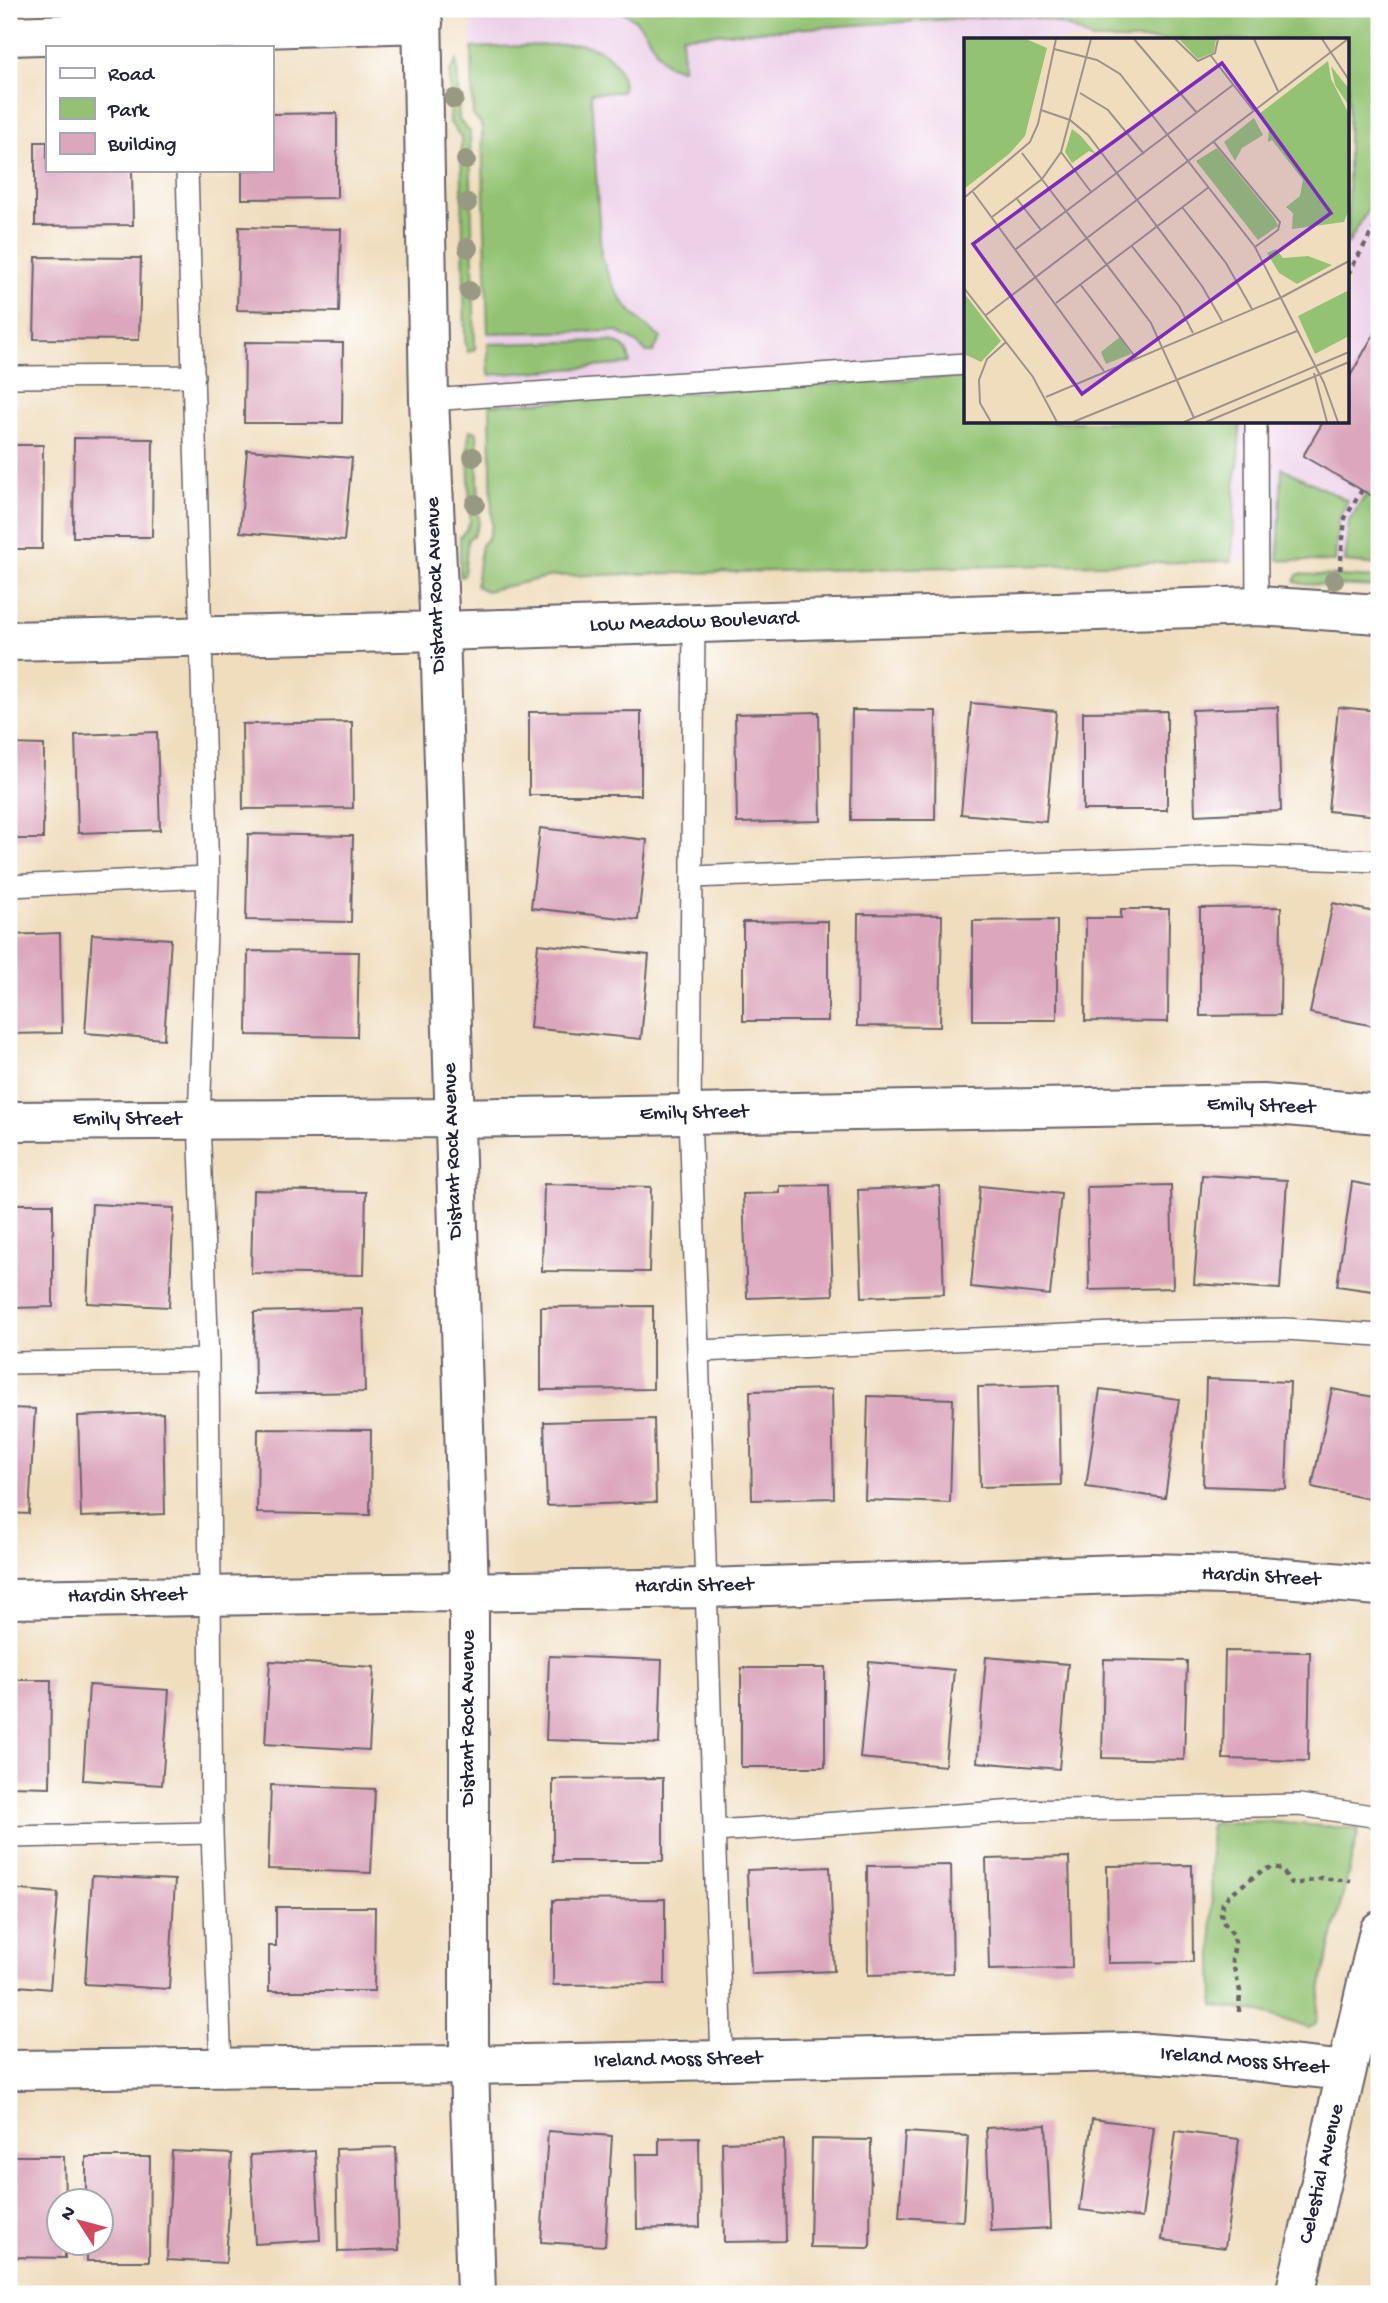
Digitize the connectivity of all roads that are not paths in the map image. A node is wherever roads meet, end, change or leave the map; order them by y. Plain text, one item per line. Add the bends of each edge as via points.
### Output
1 (422, 16) edge
2 (9, 36) edge
3 (182, 39) edge
4 (187, 172) edge
5 (964, 364) edge
6 (194, 376) junction
7 (9, 377) edge
8 (429, 400) junction
9 (1256, 424) edge
10 (1257, 606) junction
11 (1379, 614) edge
12 (694, 623) junction
13 (440, 631) junction
14 (200, 635) junction
15 (9, 640) edge
16 (1379, 861) edge
17 (208, 877) junction
18 (692, 877) junction
19 (9, 886) edge
20 (690, 1114) junction
21 (1379, 1114) edge
22 (453, 1118) junction
23 (199, 1120) junction
24 (9, 1121) edge
25 (1379, 1335) edge
26 (699, 1351) junction
27 (208, 1360) junction
28 (9, 1363) edge
29 (1379, 1586) edge
30 (707, 1587) junction
31 (468, 1591) junction
32 (209, 1595) junction
33 (9, 1599) edge
34 (1379, 1817) edge
35 (715, 1831) junction
36 (212, 1833) junction
37 (9, 1837) edge
38 (1379, 1931) edge
39 (722, 2060) junction
40 (469, 2065) junction
41 (221, 2067) junction
42 (9, 2070) edge
43 (1346, 2071) junction
44 (476, 2294) edge
45 (1295, 2294) edge

1 - 3 street
1 - 8 street, Distant Rock Avenue
2 - 3 street
4 - 6 lane
5 - 8 lane
6 - 7 lane
6 - 14 lane
8 - 13 street, Distant Rock Avenue
9 - 10 lane
10 - 11 street, Low Meadow Boulevard
10 - 12 street, Low Meadow Boulevard
12 - 13 street, Low Meadow Boulevard
12 - 18 lane
13 - 14 street, Low Meadow Boulevard
13 - 22 street, Distant Rock Avenue
14 - 15 street, Low Meadow Boulevard
14 - 17 lane
16 - 18 lane via 1229,856
17 - 19 lane
17 - 23 lane
18 - 20 lane
20 - 21 street, Emily Street via 1263,1104
20 - 22 street, Emily Street
20 - 26 lane
22 - 23 street, Emily Street
22 - 31 street, Distant Rock Avenue
23 - 24 street, Emily Street
23 - 27 lane
25 - 26 lane via 1286,1329 1138,1332
26 - 30 lane
27 - 28 lane
27 - 32 lane
29 - 30 street, Hardin Street via 1151,1573
30 - 31 street, Hardin Street
30 - 35 lane
31 - 32 street, Hardin Street
31 - 40 street, Distant Rock Avenue
32 - 33 street, Hardin Street
32 - 36 lane
34 - 35 lane via 1299,1805 1030,1810
35 - 39 lane
36 - 37 lane
36 - 41 lane
38 - 43 street, Celestial Avenue
39 - 40 street, Ireland Moss Street
39 - 43 street, Ireland Moss Street via 1134,2052
40 - 41 street, Ireland Moss Street
40 - 44 street, Distant Rock Avenue
41 - 42 street, Ireland Moss Street
43 - 45 street, Celestial Avenue

